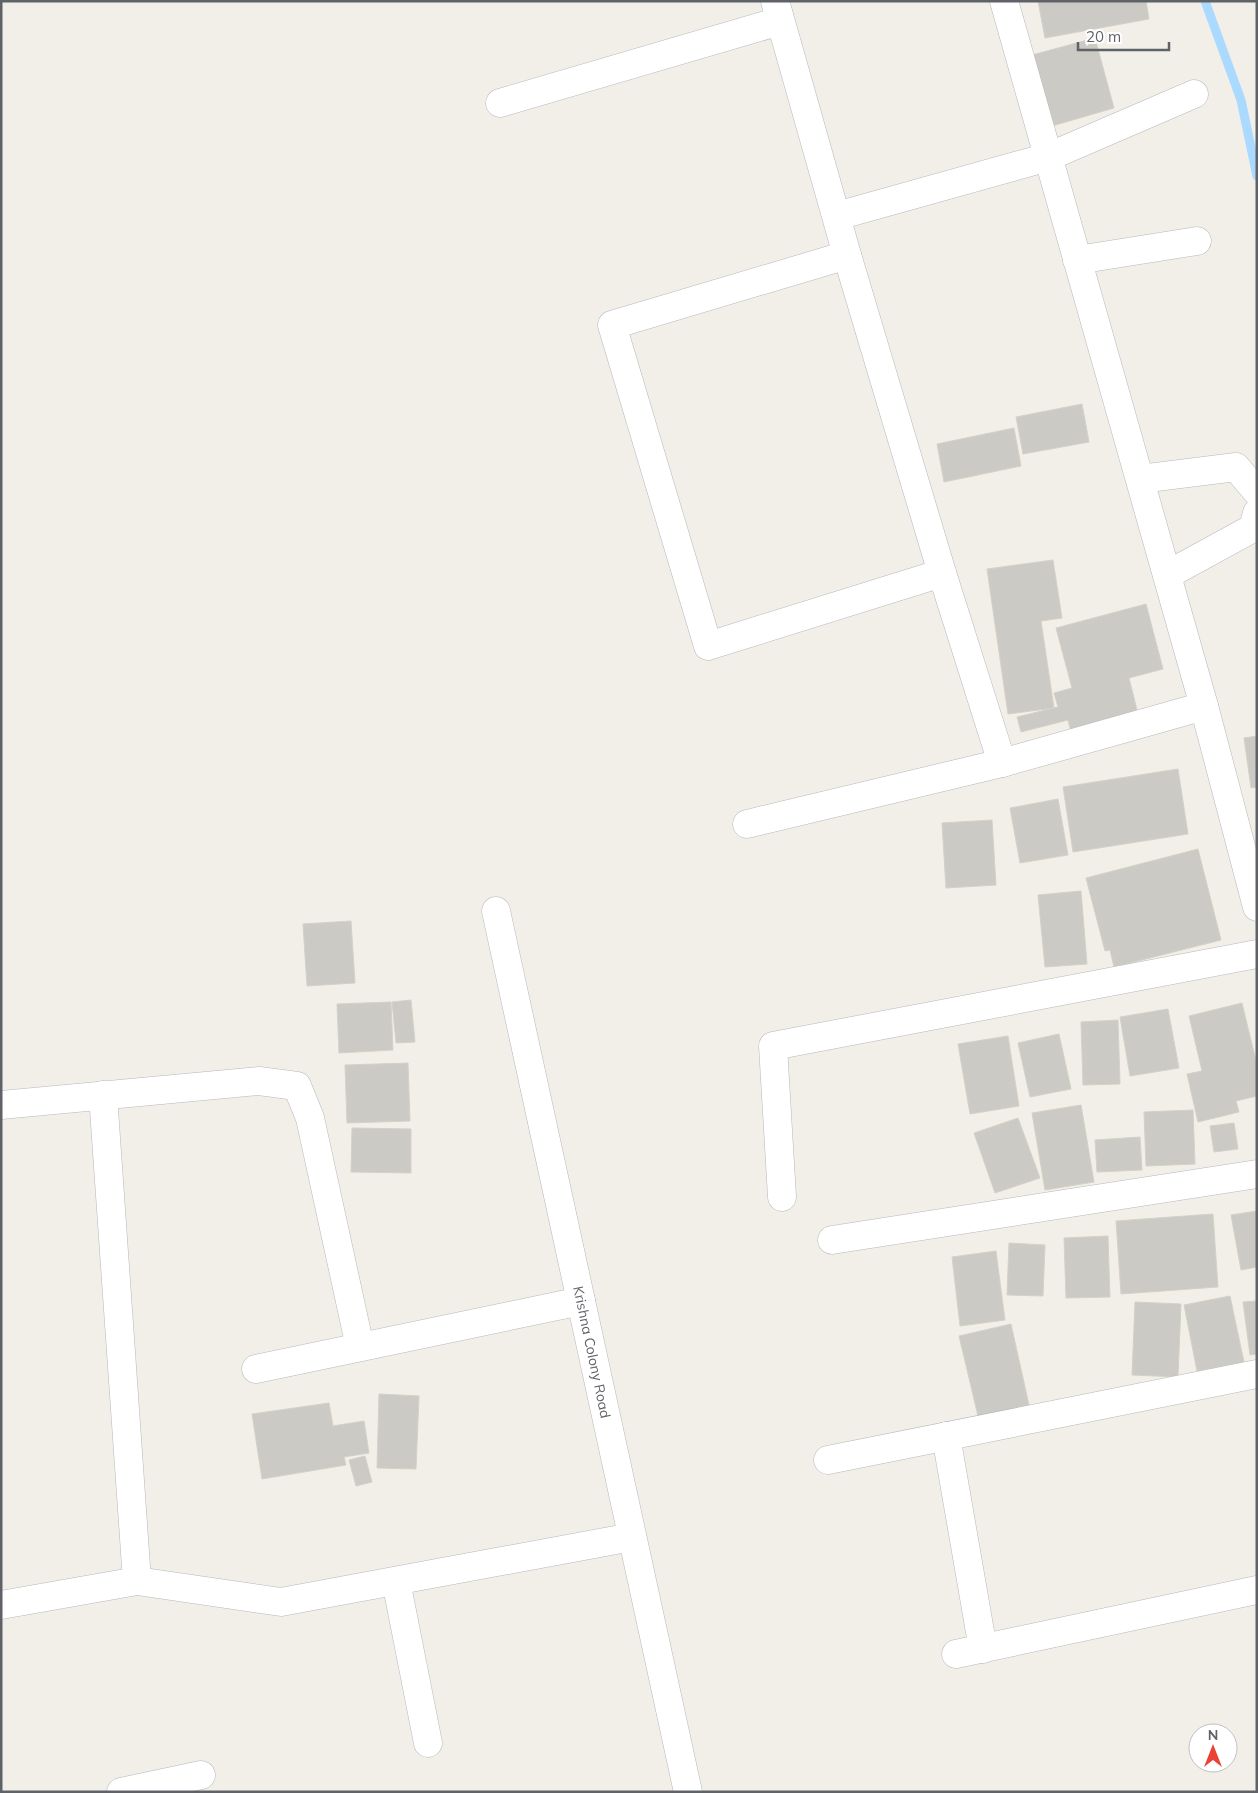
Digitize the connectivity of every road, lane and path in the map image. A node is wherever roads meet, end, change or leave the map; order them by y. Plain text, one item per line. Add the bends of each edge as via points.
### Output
1 (1004, 1) edge
2 (778, 11) edge
3 (1194, 94) dead end
4 (500, 104) dead end
5 (1048, 157) junction
6 (837, 216) junction
7 (1197, 242) dead end
8 (847, 254) junction
9 (1078, 260) junction
10 (1140, 479) junction
11 (1257, 492) edge
12 (1257, 513) edge
13 (942, 573) junction
14 (1167, 575) junction
15 (1204, 706) junction
16 (1002, 763) junction
17 (747, 824) dead end
18 (1257, 907) edge
19 (496, 912) dead end
20 (1257, 954) edge
21 (103, 1095) junction
22 (1, 1104) edge
23 (1257, 1174) edge
24 (782, 1197) dead end
25 (832, 1240) dead end
26 (581, 1301) junction
27 (360, 1347) junction
28 (256, 1369) dead end
29 (1257, 1374) edge
30 (946, 1436) junction
31 (828, 1460) dead end
32 (632, 1537) junction
33 (137, 1581) junction
34 (396, 1581) junction
35 (1257, 1590) edge
36 (1, 1605) edge
37 (983, 1649) junction
38 (956, 1654) dead end
39 (428, 1744) dead end
40 (201, 1775) dead end
41 (121, 1792) edge
42 (688, 1792) edge

1 - 5 street
2 - 4 street
2 - 6 street
3 - 5 street
5 - 6 street
5 - 9 street
6 - 8 street
7 - 9 street
8 - 13 street
8 - 13 street via 612,325 708,646
9 - 10 street
10 - 11 street via 1236,467
10 - 14 street
12 - 14 street via 1254,528
13 - 16 street
14 - 15 street
15 - 16 street
15 - 18 street
16 - 17 street
19 - 26 street, Krishna Colony Road
20 - 24 street via 772,1046
21 - 22 street
21 - 27 street via 259,1081 296,1086 310,1118
21 - 33 street
23 - 25 street
26 - 27 street
26 - 32 street, Krishna Colony Road
27 - 28 street
29 - 30 street
30 - 31 street
30 - 37 street
32 - 34 street
32 - 42 street, Krishna Colony Road
33 - 34 street via 281,1602
33 - 36 street
34 - 39 street
35 - 37 street
37 - 38 street
40 - 41 street

